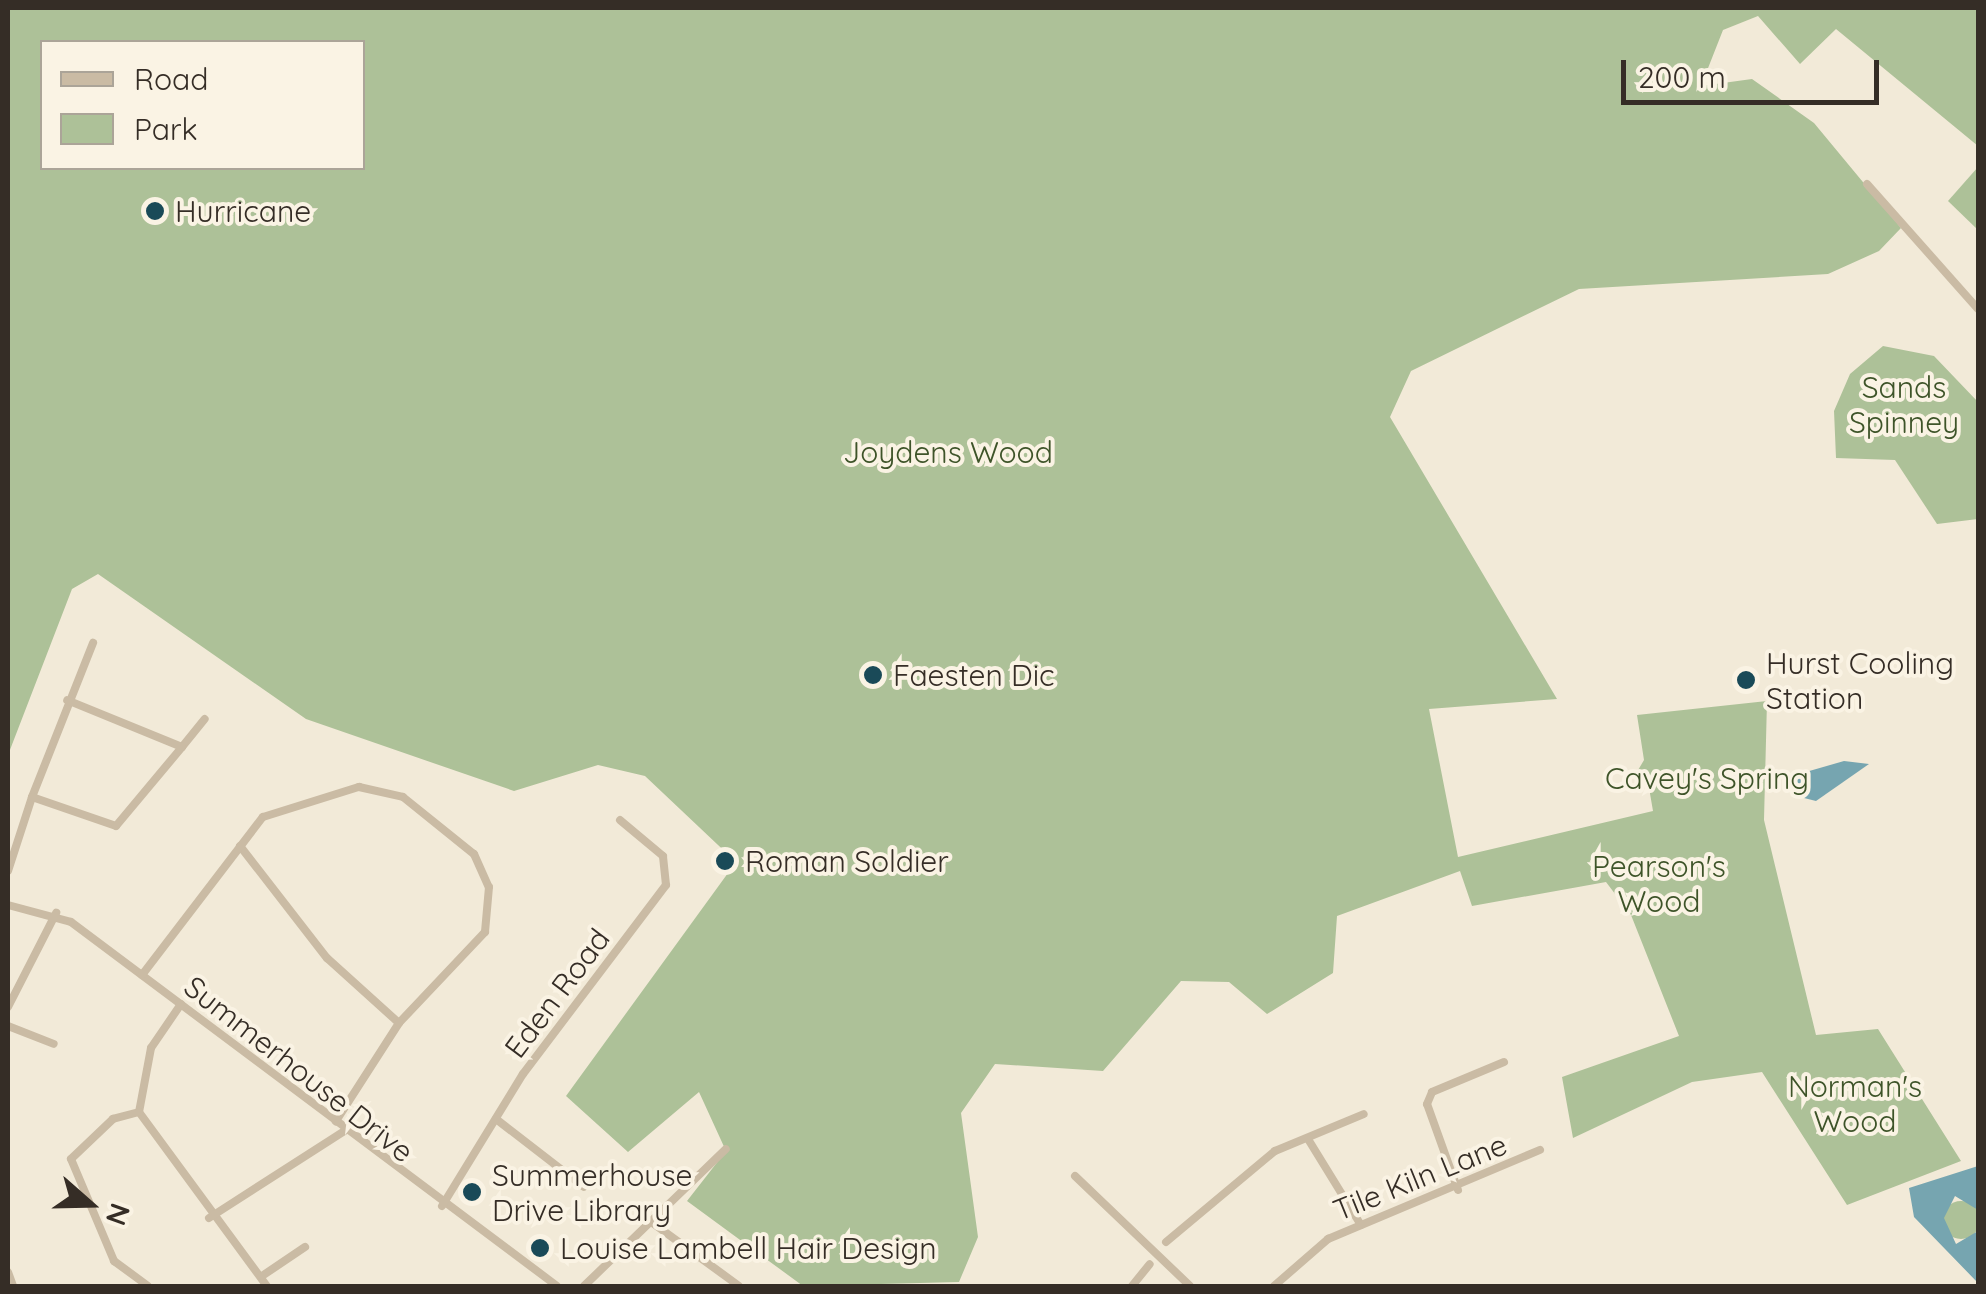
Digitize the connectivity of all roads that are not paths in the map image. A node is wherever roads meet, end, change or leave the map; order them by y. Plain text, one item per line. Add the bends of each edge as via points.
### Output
1 (1867, 184) dead end
2 (1978, 309) edge
3 (92, 643) dead end
4 (67, 700) junction
5 (205, 720) dead end
6 (182, 747) junction
7 (32, 797) junction
8 (620, 820) dead end
9 (240, 846) junction
10 (8, 871) edge
11 (8, 906) edge
12 (56, 913) junction
13 (142, 975) junction
14 (181, 1004) junction
15 (8, 1006) edge
16 (399, 1023) junction
17 (8, 1026) edge
18 (54, 1044) dead end
19 (1504, 1062) dead end
20 (139, 1112) junction
21 (1364, 1114) dead end
22 (496, 1119) junction
23 (336, 1121) junction
24 (346, 1130) junction
25 (1308, 1139) junction
26 (726, 1149) dead end
27 (1540, 1150) dead end
28 (1075, 1176) dead end
29 (584, 1187) dead end
30 (1458, 1190) junction
31 (442, 1206) junction
32 (209, 1218) junction
33 (654, 1224) junction
34 (1361, 1226) junction
35 (1166, 1242) dead end
36 (305, 1247) dead end
37 (1150, 1264) dead end
38 (8, 1272) edge
39 (262, 1276) junction
40 (13, 1286) edge
41 (148, 1286) edge
42 (268, 1286) edge
43 (558, 1286) edge
44 (584, 1286) edge
45 (739, 1286) edge
46 (1132, 1286) edge
47 (1190, 1286) edge
48 (1274, 1286) edge

1 - 2 street
3 - 4 street
4 - 6 street
4 - 7 street
5 - 6 street
6 - 7 street via 116,826
7 - 10 street
8 - 22 street, Eden Road via 663,856 666,886
9 - 13 street
9 - 16 street via 327,958
9 - 16 street via 263,817 359,787 403,797 474,854 490,888 485,932
11 - 12 street, Summerhouse Drive
12 - 13 street, Summerhouse Drive
12 - 15 street
13 - 14 street, Summerhouse Drive
14 - 20 street via 151,1048
14 - 23 street, Summerhouse Drive
16 - 23 street
17 - 18 street
19 - 30 street via 1432,1092 1427,1104
20 - 32 street
20 - 41 street via 113,1119 72,1159 114,1261
21 - 25 street
22 - 29 street
22 - 31 street, Eden Road
23 - 24 street, Summerhouse Drive
24 - 31 street, Summerhouse Drive
24 - 32 street
25 - 34 street
25 - 35 street via 1251,1166
26 - 33 street
27 - 30 street, Tile Kiln Lane
28 - 47 street
30 - 34 street, Tile Kiln Lane
31 - 43 street, Summerhouse Drive
32 - 39 street
33 - 44 street
33 - 45 street
34 - 48 street, Tile Kiln Lane via 1328,1239
36 - 39 street
37 - 46 street
38 - 40 street
39 - 42 street

